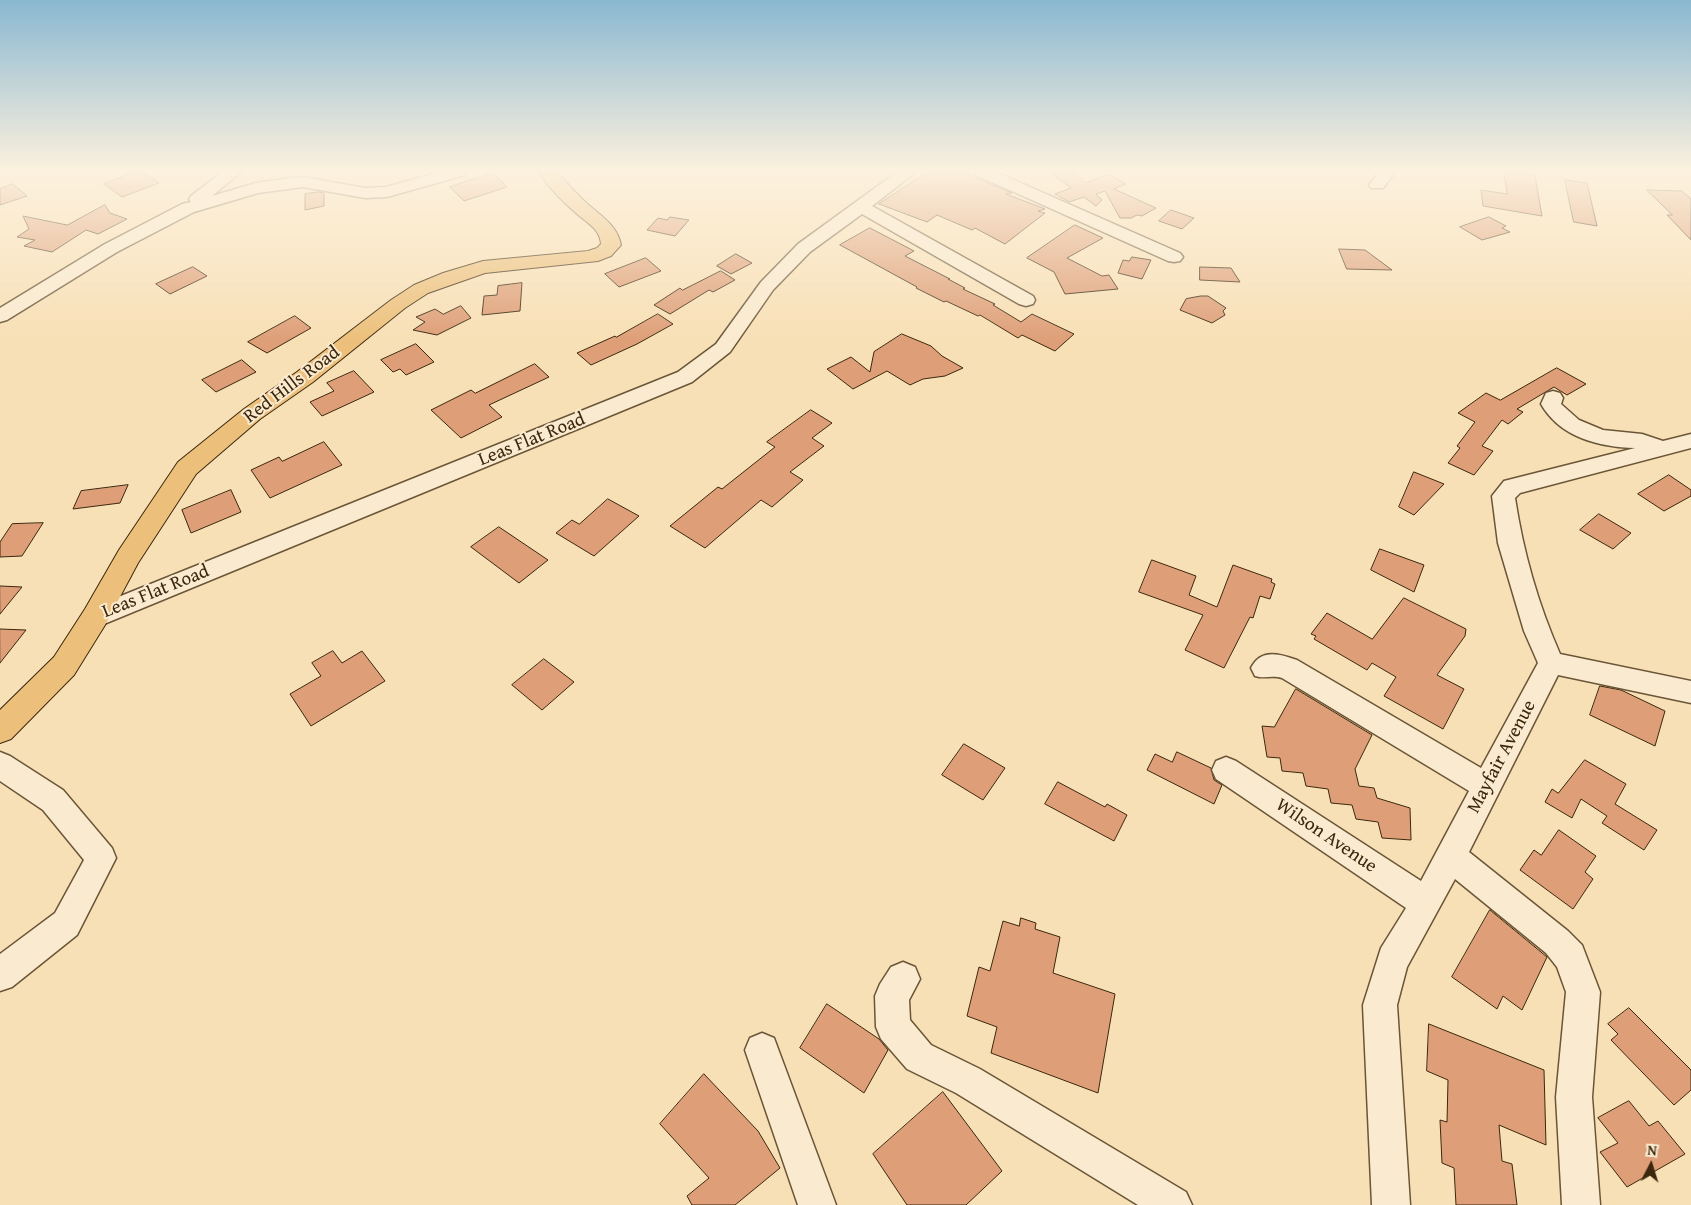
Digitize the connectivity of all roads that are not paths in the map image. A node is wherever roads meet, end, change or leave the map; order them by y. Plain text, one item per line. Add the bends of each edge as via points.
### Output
1 (149, 228) edge
2 (603, 228) edge
3 (830, 228) edge
4 (899, 228) edge
5 (1109, 228) edge
6 (1174, 257) dead end
7 (1026, 300) dead end
8 (0, 316) edge
9 (1553, 398) dead end
10 (1691, 441) edge
11 (1661, 448) junction
12 (95, 617) junction
13 (1551, 663) junction
14 (1264, 668) dead end
15 (1691, 692) edge
16 (0, 730) edge
17 (0, 765) edge
18 (1226, 770) dead end
19 (1487, 787) junction
20 (1450, 856) junction
21 (1426, 903) junction
22 (0, 975) edge
23 (903, 979) dead end
24 (762, 1050) dead end
25 (817, 1205) edge
26 (1173, 1205) edge
27 (1391, 1205) edge
28 (1582, 1205) edge

1 - 8 street
2 - 12 main road, Red Hills Road via 611,245 591,257 483,268 421,289 252,414 187,468 128,557
3 - 12 street, Leas Flat Road via 804,248 767,286 723,348 685,377
4 - 7 street
5 - 6 street
9 - 11 street via 1551,404 1556,412 1588,433 1619,440 1643,440
10 - 11 street
11 - 13 street via 1512,487 1503,496 1510,543 1537,631
12 - 16 main road, Red Hills Road via 64,666
13 - 15 street
13 - 19 street, Mayfair Avenue
14 - 19 street via 1270,664 1288,668
17 - 22 street via 53,800 101,858 66,924
18 - 21 street, Wilson Avenue
19 - 20 street, Mayfair Avenue
20 - 21 street, Mayfair Avenue
20 - 28 street via 1557,942 1570,958 1577,975 1583,992 1574,1097
21 - 27 street, Mayfair Avenue via 1393,960 1380,1005
23 - 26 street via 892,996 893,1027 919,1056 968,1081
24 - 25 street

